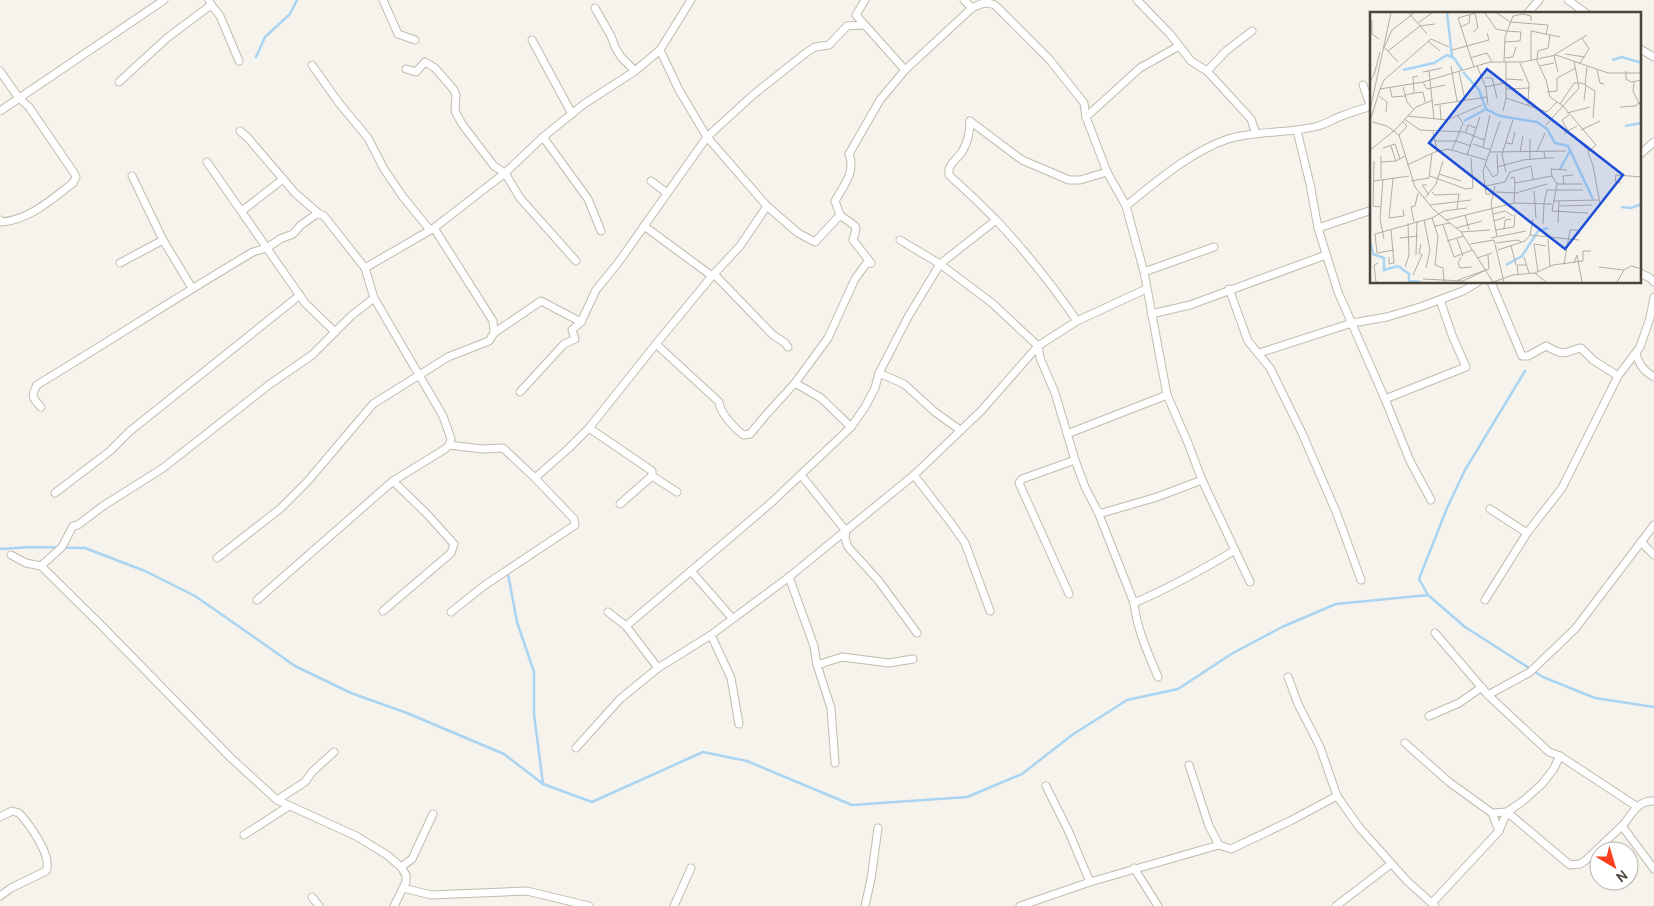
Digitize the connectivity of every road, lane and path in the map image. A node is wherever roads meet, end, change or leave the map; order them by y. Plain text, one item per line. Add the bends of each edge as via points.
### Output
1 (164, 0) edge
2 (384, 0) edge
3 (691, 0) edge
4 (964, 0) edge
5 (1137, 0) edge
6 (1539, 0) edge
7 (1568, 0) edge
8 (862, 1) edge
9 (982, 2) edge
10 (210, 3) edge
11 (595, 8) dead end
12 (972, 8) junction
13 (1529, 12) edge
14 (1584, 12) edge
15 (864, 26) junction
16 (1252, 32) dead end
17 (415, 40) dead end
18 (532, 40) dead end
19 (1179, 46) junction
20 (660, 50) junction
21 (1642, 50) edge
22 (1654, 58) edge
23 (239, 61) dead end
24 (312, 65) dead end
25 (406, 69) dead end
26 (905, 70) junction
27 (0, 71) edge
28 (635, 71) junction
29 (1208, 71) junction
30 (119, 82) dead end
31 (1364, 85) dead end
32 (18, 97) junction
33 (1370, 104) edge
34 (1370, 107) edge
35 (0, 111) edge
36 (572, 114) junction
37 (1086, 117) junction
38 (1297, 130) junction
39 (240, 131) dead end
40 (1256, 134) junction
41 (542, 137) junction
42 (707, 137) junction
43 (1654, 142) edge
44 (1642, 152) edge
45 (207, 162) dead end
46 (1107, 172) junction
47 (505, 173) junction
48 (132, 176) dead end
49 (283, 179) junction
50 (651, 181) dead end
51 (667, 193) junction
52 (767, 206) junction
53 (1126, 206) junction
54 (242, 211) junction
55 (1370, 211) edge
56 (318, 213) junction
57 (840, 215) junction
58 (0, 220) edge
59 (996, 220) junction
60 (644, 226) junction
61 (1318, 228) junction
62 (432, 229) junction
63 (601, 232) dead end
64 (163, 240) junction
65 (900, 240) dead end
66 (1214, 247) dead end
67 (267, 248) junction
68 (1326, 255) junction
69 (576, 261) dead end
70 (120, 263) dead end
71 (940, 264) junction
72 (365, 268) junction
73 (1144, 272) junction
74 (1642, 274) edge
75 (713, 275) junction
76 (1654, 282) edge
77 (1475, 284) edge
78 (1492, 284) edge
79 (192, 288) junction
80 (1146, 289) junction
81 (1229, 289) junction
82 (300, 295) junction
83 (1654, 297) edge
84 (374, 298) junction
85 (1440, 300) junction
86 (1151, 314) junction
87 (1077, 321) junction
88 (581, 322) junction
89 (1352, 323) junction
90 (335, 332) junction
91 (494, 333) junction
92 (656, 344) junction
93 (1038, 346) junction
94 (788, 347) dead end
95 (1259, 353) junction
96 (1636, 354) junction
97 (879, 373) junction
98 (419, 375) junction
99 (1618, 376) junction
100 (1654, 377) edge
101 (795, 383) junction
102 (520, 392) dead end
103 (1167, 395) junction
104 (1385, 398) junction
105 (41, 407) dead end
106 (850, 427) junction
107 (589, 428) junction
108 (960, 430) junction
109 (1067, 434) junction
110 (449, 444) junction
111 (1075, 460) junction
112 (801, 475) junction
113 (914, 475) junction
114 (652, 476) junction
115 (535, 478) junction
116 (1202, 480) junction
117 (393, 481) junction
118 (677, 492) dead end
119 (55, 493) dead end
120 (1430, 500) dead end
121 (620, 504) dead end
122 (1490, 509) dead end
123 (1098, 512) junction
124 (1654, 525) edge
125 (846, 531) junction
126 (1528, 533) junction
127 (1640, 542) junction
128 (1235, 550) junction
129 (11, 555) dead end
130 (1654, 555) edge
131 (217, 558) dead end
132 (41, 566) junction
133 (691, 572) junction
134 (789, 577) junction
135 (1361, 580) dead end
136 (1250, 582) dead end
137 (1069, 594) dead end
138 (257, 600) dead end
139 (1486, 600) dead end
140 (1134, 603) junction
141 (384, 611) dead end
142 (990, 611) dead end
143 (451, 612) dead end
144 (608, 612) dead end
145 (732, 618) junction
146 (626, 626) junction
147 (917, 633) dead end
148 (1435, 633) dead end
149 (712, 635) junction
150 (913, 660) dead end
151 (817, 665) junction
152 (658, 668) junction
153 (1158, 678) dead end
154 (1288, 678) dead end
155 (1482, 687) junction
156 (1488, 696) junction
157 (1429, 716) dead end
158 (739, 724) dead end
159 (1405, 742) dead end
160 (576, 748) dead end
161 (334, 752) dead end
162 (1560, 756) junction
163 (834, 763) dead end
164 (1189, 765) dead end
165 (1046, 786) dead end
166 (1337, 796) junction
167 (277, 800) junction
168 (1654, 801) edge
169 (289, 806) junction
170 (1636, 806) junction
171 (1507, 812) junction
172 (1492, 813) junction
173 (433, 814) dead end
174 (0, 817) edge
175 (1622, 826) junction
176 (878, 828) dead end
177 (1499, 831) junction
178 (244, 835) dead end
179 (1219, 845) junction
180 (1392, 864) junction
181 (401, 867) junction
182 (691, 868) dead end
183 (1134, 868) junction
184 (1654, 869) edge
185 (1090, 882) junction
186 (403, 888) junction
187 (0, 896) edge
188 (312, 897) dead end
189 (1434, 905) edge
190 (319, 906) edge
191 (394, 906) edge
192 (589, 906) edge
193 (674, 906) edge
194 (864, 906) edge
195 (1020, 906) edge
196 (1158, 906) edge
197 (1336, 906) edge

1 - 32 street
2 - 17 street via 398,34
3 - 20 street
4 - 12 street
5 - 19 street
6 - 13 street
7 - 14 street
8 - 15 street via 856,16
9 - 12 street
9 - 37 street via 995,5 1049,59 1084,103
10 - 23 street via 220,16
10 - 30 street
11 - 28 street via 621,57
12 - 26 street
15 - 26 street
15 - 42 street via 847,26 829,45 807,52
16 - 29 street via 1226,51
18 - 36 street
19 - 29 street via 1191,61
19 - 37 street via 1140,68
20 - 28 street
20 - 42 street
21 - 22 street
24 - 62 street via 368,138 403,197
25 - 47 street via 416,72 426,62 434,68 454,90 455,111 462,124 494,166
26 - 57 street via 880,100 849,154 851,172 836,201
27 - 32 street
28 - 36 street
29 - 40 street via 1251,119
31 - 33 street
32 - 35 street
32 - 58 street via 29,107 76,177 73,183 38,209 10,222
34 - 38 street
36 - 41 street
37 - 46 street
38 - 40 street
38 - 61 street
39 - 49 street
40 - 53 street via 1229,139 1198,154
41 - 47 street
41 - 63 street via 588,199
42 - 51 street
42 - 52 street
43 - 44 street
45 - 54 street
46 - 53 street
46 - 59 street via 1069,180 1022,160 970,121 970,135 950,167 949,175
47 - 62 street
47 - 69 street via 520,198
48 - 64 street
49 - 54 street
49 - 56 street
50 - 51 street
51 - 60 street
52 - 57 street via 798,233 815,242
52 - 75 street via 740,246
53 - 73 street
54 - 67 street
55 - 61 street
56 - 67 street via 293,234
56 - 72 street via 324,216
57 - 101 street via 855,226 853,240 871,263 866,264 855,279 828,338
59 - 71 street
59 - 87 street
60 - 75 street
60 - 88 street via 596,290
61 - 68 street
62 - 72 street
62 - 91 street via 493,321
64 - 70 street
64 - 79 street
65 - 71 street
66 - 73 street
67 - 79 street via 254,252
67 - 82 street
68 - 81 street
68 - 89 street
71 - 93 street via 992,302
71 - 97 street
72 - 84 street
73 - 80 street
74 - 76 street
75 - 92 street
75 - 94 street
77 - 85 street
78 - 99 street via 1522,356 1546,346 1559,352 1581,348
79 - 105 street via 37,384 32,395
80 - 86 street
80 - 87 street
81 - 86 street
81 - 95 street via 1248,341
82 - 90 street
82 - 119 street via 130,431 110,452
83 - 96 street via 1650,318
84 - 90 street
84 - 98 street
85 - 89 street via 1387,317
85 - 104 street via 1466,367
86 - 103 street
87 - 93 street
88 - 91 street via 541,301
88 - 102 street via 572,330 575,339 564,344
89 - 95 street
89 - 104 street
90 - 132 street via 312,354 162,468 73,526 62,547
91 - 98 street via 489,341 448,357
92 - 101 street via 719,402 720,409 743,435 750,434
92 - 107 street
93 - 108 street
93 - 109 street
95 - 135 street via 1270,368 1302,433
96 - 99 street
96 - 100 street via 1643,371
97 - 106 street via 865,407
97 - 108 street via 904,384
98 - 110 street via 443,416 451,439
98 - 131 street via 373,404 281,508
99 - 126 street via 1562,488
101 - 106 street via 821,398
103 - 109 street
103 - 116 street
104 - 120 street via 1410,461
106 - 112 street
107 - 114 street via 650,468
107 - 115 street
108 - 113 street
109 - 111 street
110 - 115 street via 482,450 503,448
110 - 117 street
111 - 123 street
111 - 137 street via 1022,479 1019,483
112 - 125 street
112 - 133 street
113 - 125 street
113 - 142 street via 965,543
114 - 118 street
114 - 121 street
115 - 143 street via 574,518 575,525
116 - 123 street via 1157,497
116 - 128 street
117 - 138 street
117 - 141 street via 454,544 451,553
122 - 126 street
123 - 140 street
124 - 127 street
125 - 134 street
125 - 147 street via 848,546
126 - 139 street
127 - 130 street
127 - 156 street via 1575,629 1530,672
128 - 136 street
128 - 140 street
129 - 132 street
132 - 167 street via 231,758
133 - 145 street
133 - 146 street
134 - 145 street
134 - 151 street via 814,646
140 - 153 street via 1144,645
144 - 146 street
145 - 149 street
146 - 152 street
148 - 155 street
149 - 152 street
149 - 158 street via 730,678
150 - 151 street via 889,663 842,657
151 - 163 street via 831,708
152 - 160 street via 620,699
154 - 166 street via 1320,747
155 - 156 street
155 - 157 street via 1459,703
156 - 162 street via 1549,752
159 - 172 street via 1449,782
161 - 167 street via 305,782
162 - 170 street
162 - 171 street via 1542,784
164 - 179 street via 1209,826
165 - 185 street
166 - 179 street via 1231,849
166 - 180 street
167 - 169 street
168 - 170 street
169 - 178 street
169 - 181 street via 356,836
170 - 175 street
171 - 172 street
171 - 175 street via 1570,865 1586,860
171 - 177 street
172 - 177 street
173 - 181 street via 412,859
174 - 187 street via 12,811 20,813 46,854 49,865 46,871
175 - 184 street
176 - 194 street
177 - 189 street
179 - 183 street
180 - 189 street
180 - 197 street
181 - 186 street via 406,875
182 - 193 street
183 - 185 street
183 - 196 street
185 - 195 street
186 - 191 street
186 - 192 street via 431,895 527,891
188 - 190 street

